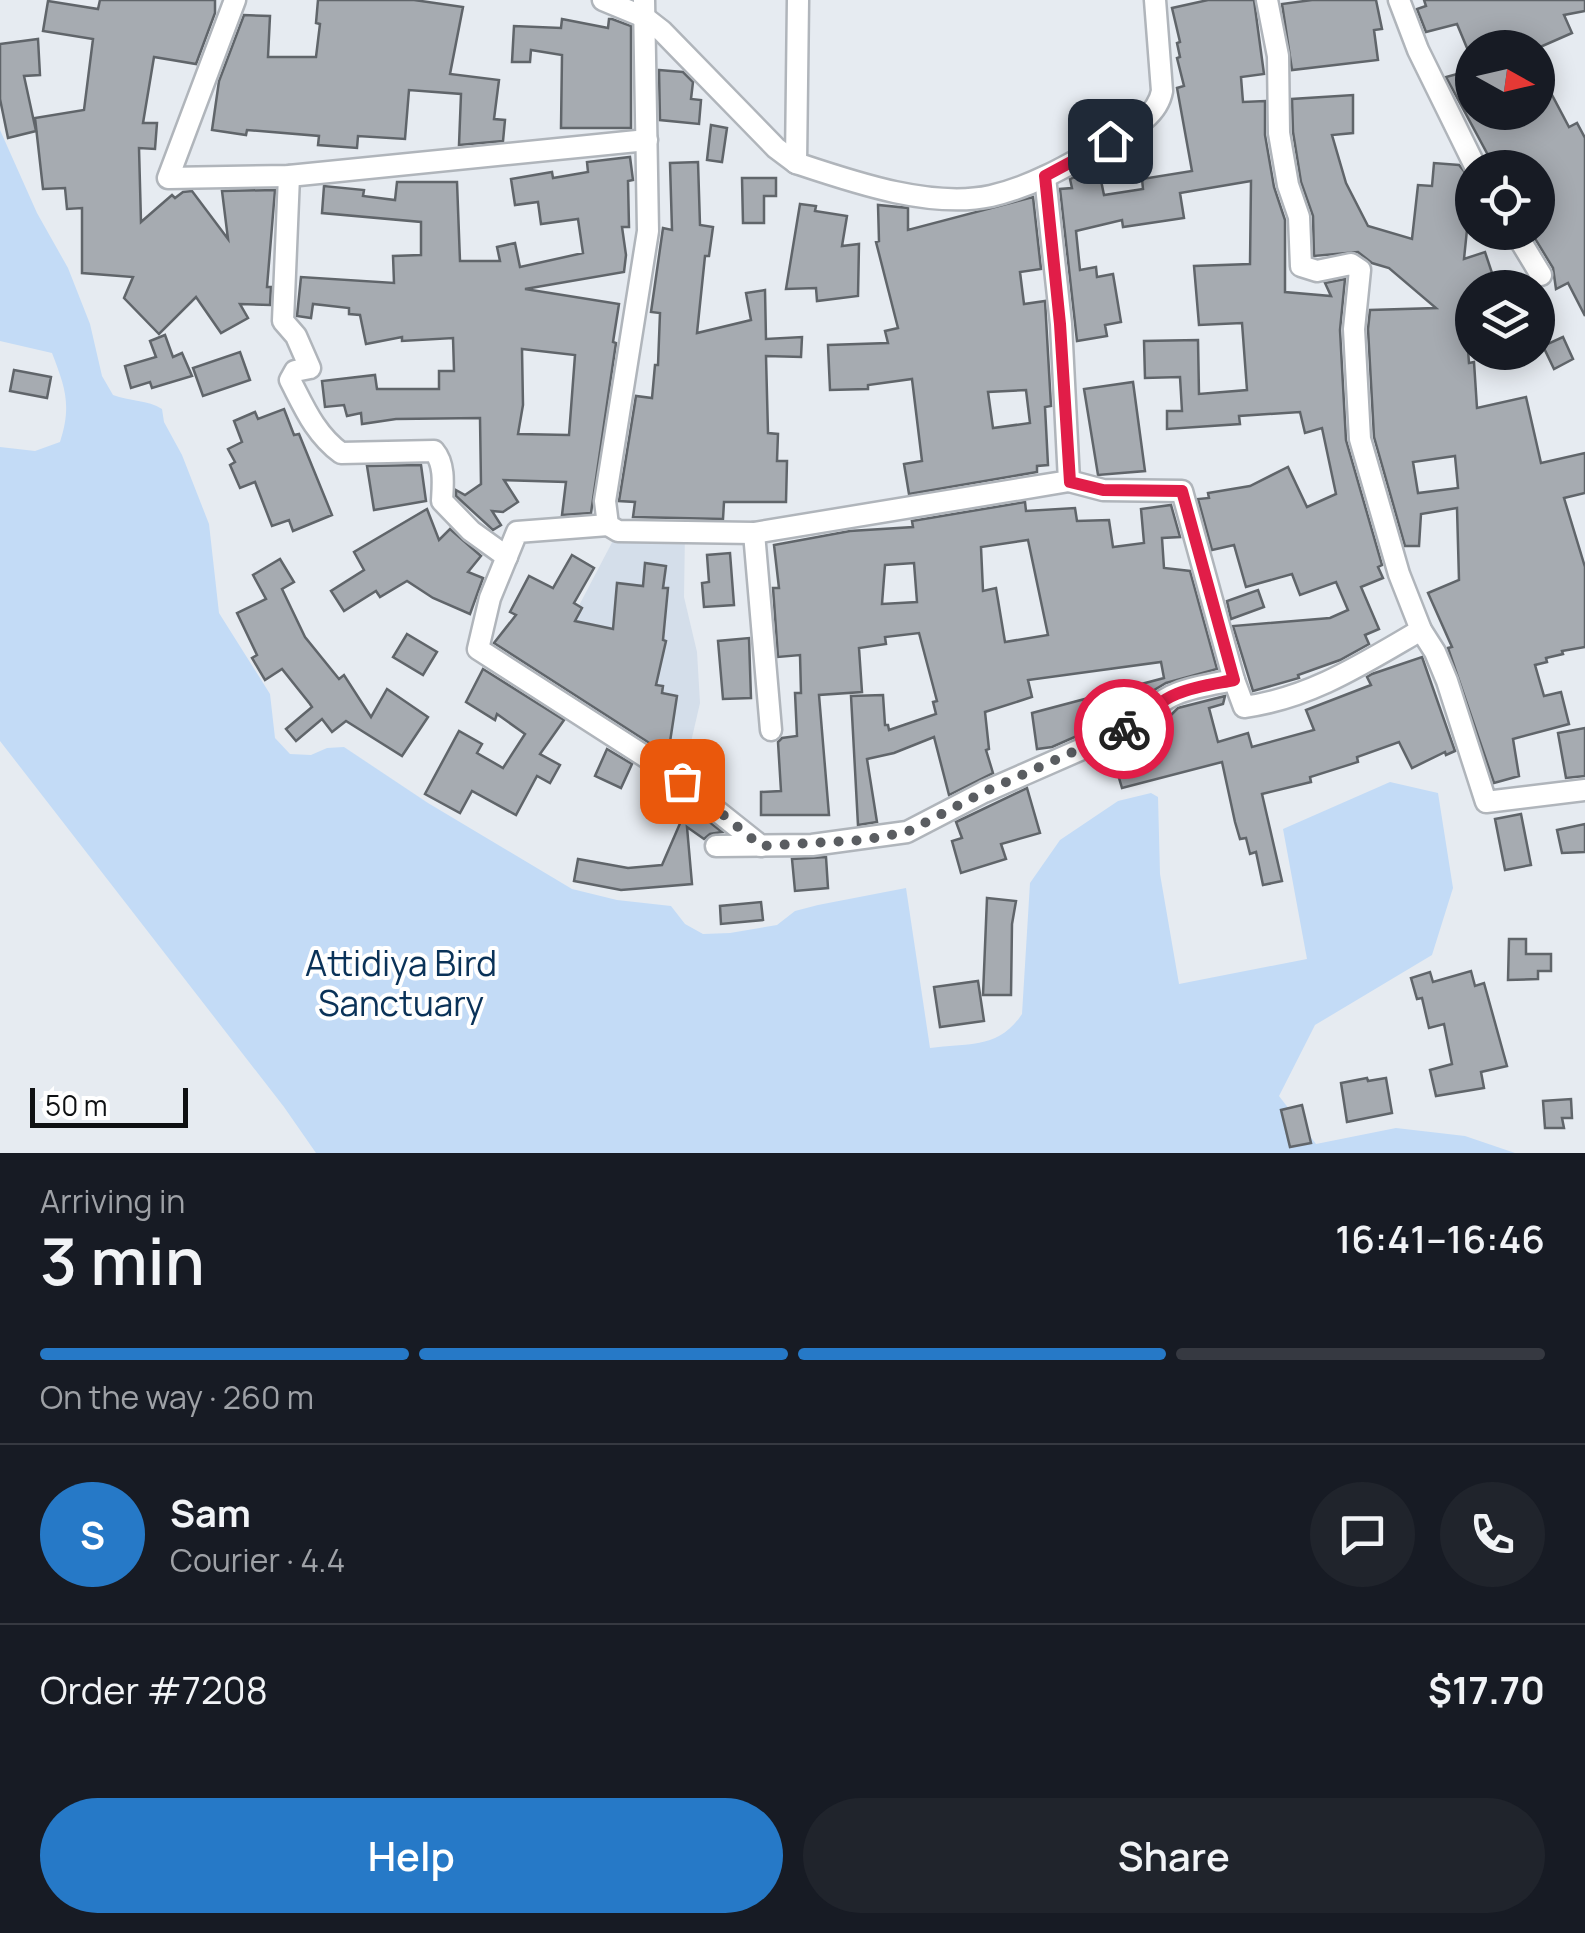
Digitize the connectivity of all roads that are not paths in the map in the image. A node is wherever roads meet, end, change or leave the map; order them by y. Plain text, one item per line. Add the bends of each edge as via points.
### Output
1 (235, 0) edge
2 (603, 0) edge
3 (798, 0) edge
4 (1266, 0) edge
5 (1399, 0) edge
6 (1160, 1) edge
7 (644, 8) edge
8 (647, 140) junction
9 (1467, 150) edge
10 (796, 162) junction
11 (289, 176) junction
12 (1045, 176) junction
13 (1070, 482) junction
14 (608, 525) junction
15 (754, 533) junction
16 (507, 556) junction
17 (1420, 630) junction
18 (1234, 680) junction
19 (771, 730) dead end
20 (1585, 790) edge
21 (716, 846) dead end
22 (761, 846) junction

1 - 11 street via 168,178
2 - 7 street
3 - 10 street
4 - 17 street via 1278,56 1278,133 1299,217 1301,266 1351,264 1360,270 1354,328 1360,438
5 - 9 street
6 - 12 street via 1160,103 1129,130
7 - 8 street
7 - 10 street
8 - 11 street
8 - 14 street via 648,231 605,501
10 - 12 street via 886,190 952,198 987,197
11 - 16 street via 282,320 310,368 295,371 290,380 303,408 341,453 434,451 442,501
12 - 13 street
13 - 15 street
13 - 18 street via 1103,490 1182,491
14 - 15 street via 632,533
14 - 16 street via 517,532
15 - 19 street
16 - 22 street via 478,649 663,768
17 - 18 street via 1335,680 1289,698 1244,706
17 - 20 street via 1447,682 1486,802
18 - 22 street via 1174,696 1155,706 1146,722 907,832
21 - 22 street

